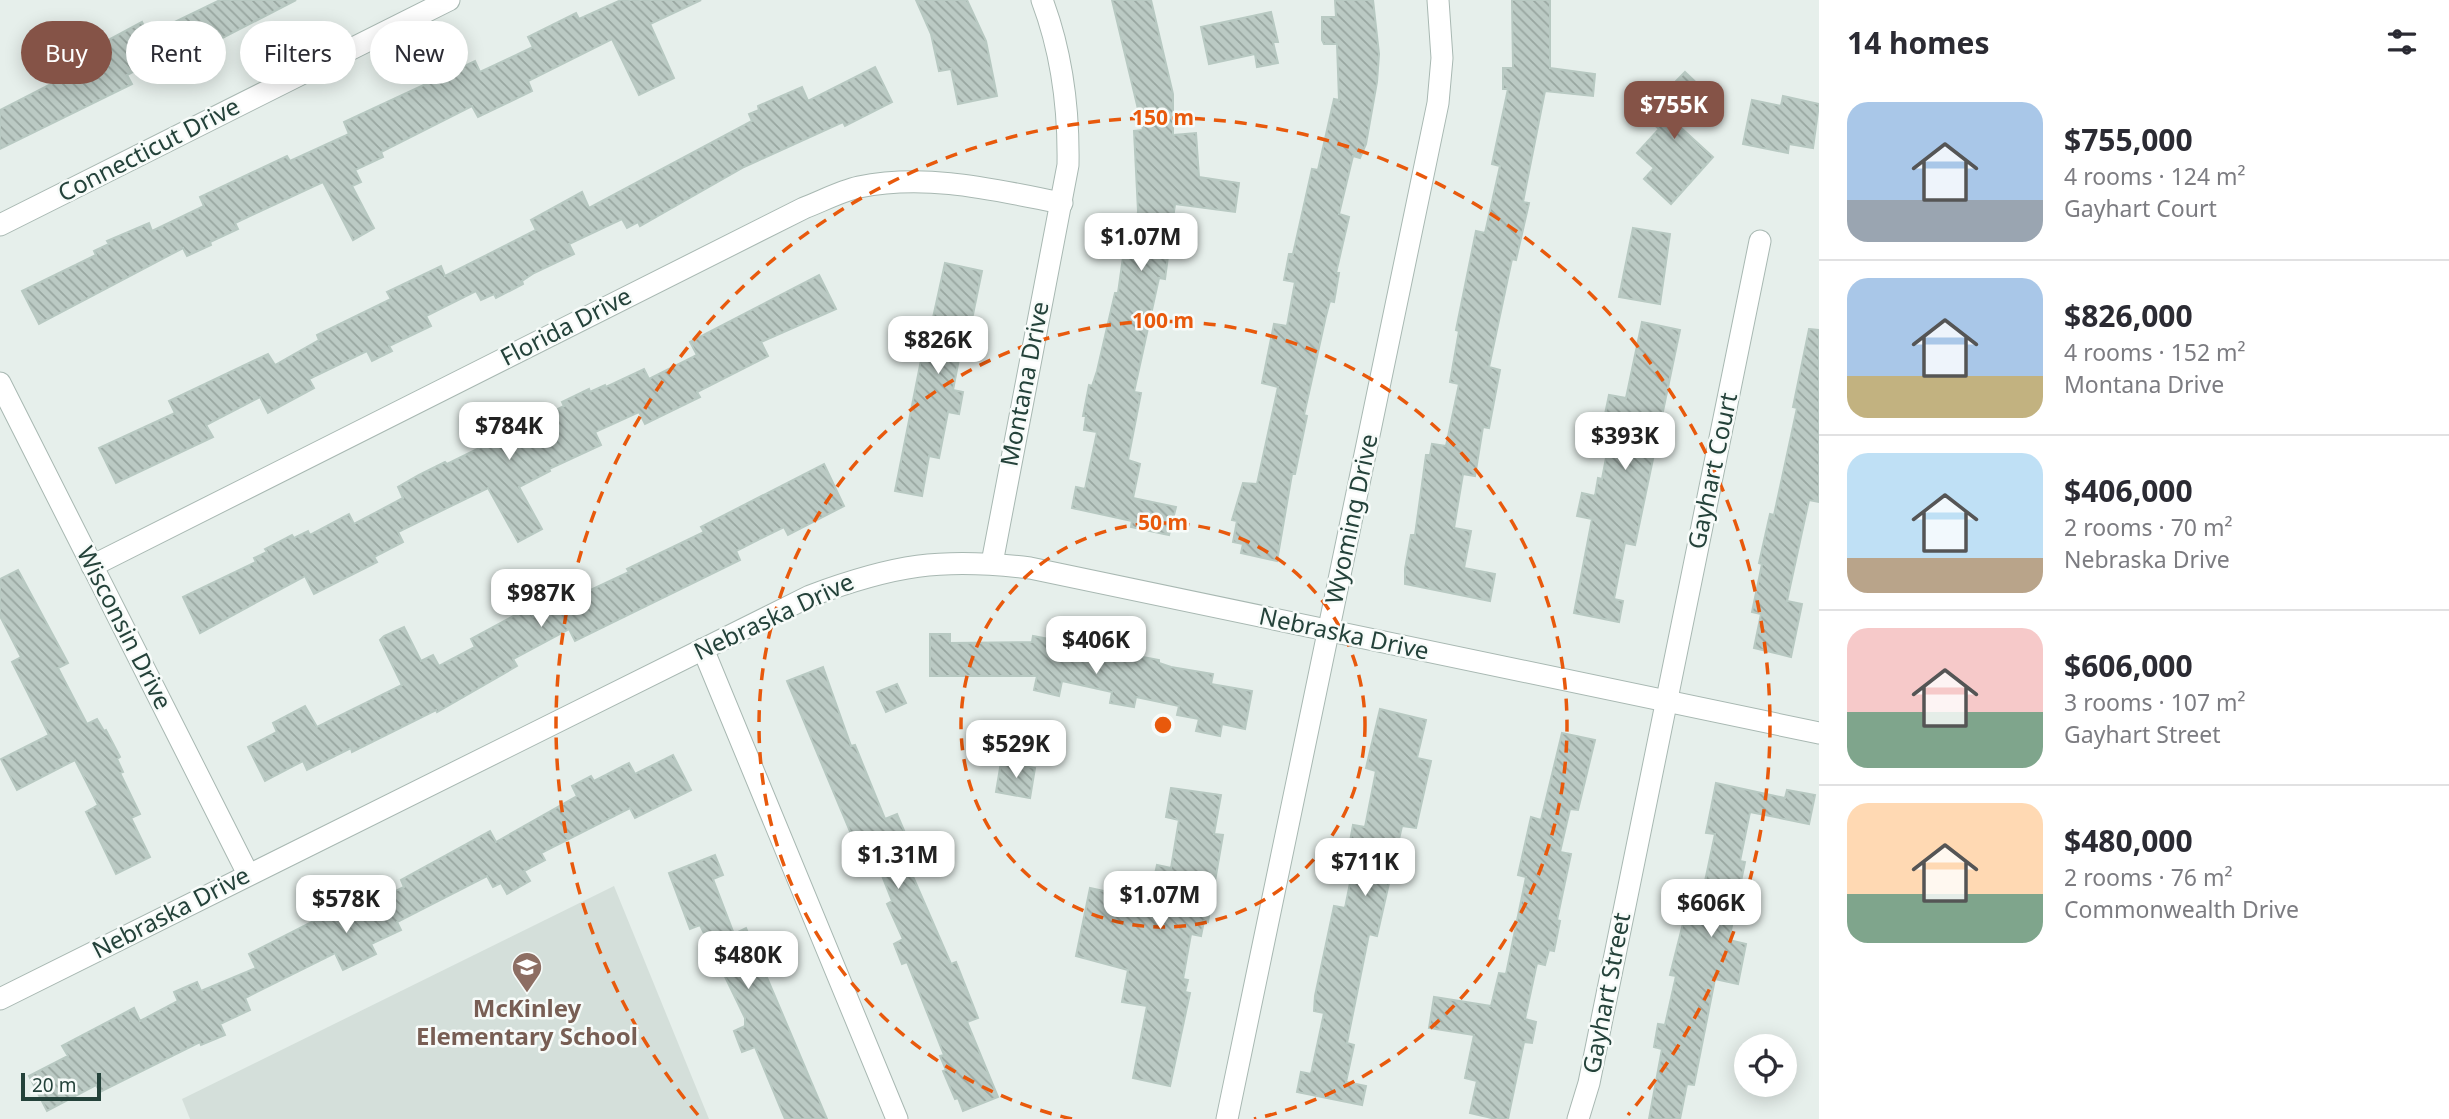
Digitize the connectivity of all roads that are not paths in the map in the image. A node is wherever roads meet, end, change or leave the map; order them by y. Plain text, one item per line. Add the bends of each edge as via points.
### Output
1 (449, 0) edge
2 (1042, 0) edge
3 (1438, 0) edge
4 (1062, 203) junction
5 (0, 225) edge
6 (1760, 240) dead end
7 (0, 383) edge
8 (992, 563) junction
9 (92, 566) junction
10 (1328, 631) junction
11 (704, 649) junction
12 (1666, 702) junction
13 (1819, 733) edge
14 (248, 874) junction
15 (0, 999) edge
16 (897, 1119) edge
17 (1227, 1119) edge
18 (1578, 1119) edge

1 - 5 street, Connecticut Drive
2 - 4 street, Montana Drive via 1064,77 1068,165
3 - 10 street, Wyoming Drive via 1442,58 1438,103
4 - 8 street, Montana Drive
4 - 9 street, Florida Drive via 924,181 858,188 804,208
6 - 12 street, Gayhart Court
7 - 9 street, Wisconsin Drive
8 - 10 street, Nebraska Drive
8 - 11 street, Nebraska Drive via 930,562 868,574 810,596
9 - 14 street, Wisconsin Drive
10 - 12 street, Nebraska Drive
10 - 17 street, Wyoming Drive
11 - 14 street, Nebraska Drive
11 - 16 street
12 - 13 street, Nebraska Drive
12 - 18 street, Gayhart Street
14 - 15 street, Nebraska Drive

